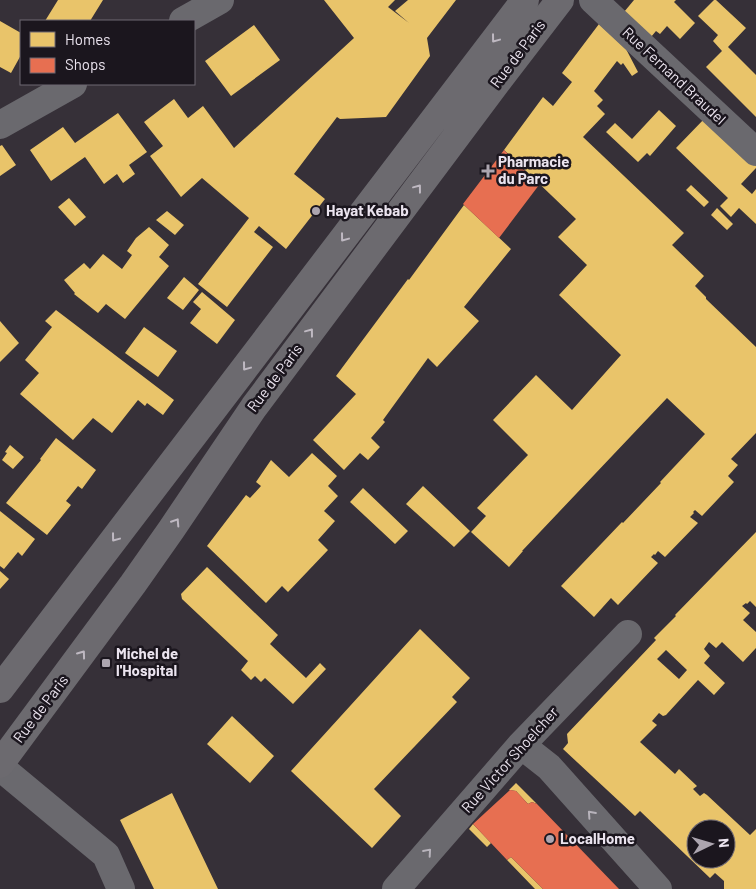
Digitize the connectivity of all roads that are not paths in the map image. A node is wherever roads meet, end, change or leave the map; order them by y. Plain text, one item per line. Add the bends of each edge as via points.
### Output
1 (220, 0) edge
2 (525, 0) edge
3 (560, 0) edge
4 (593, 0) edge
5 (185, 20) edge
6 (71, 85) edge
7 (0, 125) edge
8 (756, 152) edge
9 (628, 634) dead end
10 (0, 690) edge
11 (521, 745) junction
12 (0, 765) edge
13 (122, 889) edge
14 (396, 889) edge
15 (658, 889) edge

1 - 5 street
2 -> 10 main road, Rue de Paris
12 -> 3 main road, Rue de Paris via 134,584 254,407
4 - 8 street, Rue Fernand Braudel
6 - 7 street
9 - 11 street, Rue Victor Shoelcher
14 -> 11 street, Rue Victor Shoelcher
15 -> 11 street via 549,767
12 - 13 street via 106,855

